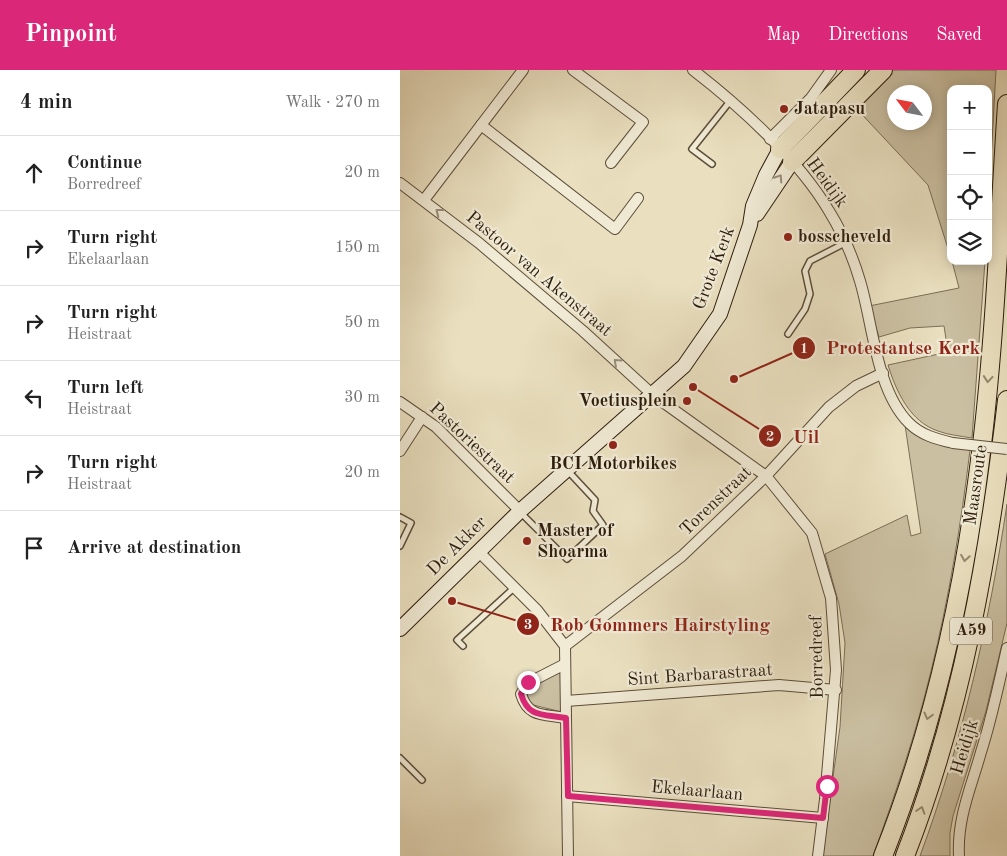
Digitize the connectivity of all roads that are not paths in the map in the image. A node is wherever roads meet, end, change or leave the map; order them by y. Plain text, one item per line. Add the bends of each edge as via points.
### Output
1 (523, 70) edge
2 (573, 70) edge
3 (693, 70) edge
4 (831, 70) edge
5 (856, 70) edge
6 (883, 70) edge
7 (731, 99) junction
8 (1007, 104) edge
9 (481, 125) junction
10 (775, 144) junction
11 (792, 162) junction
12 (611, 163) dead end
13 (712, 164) dead end
14 (400, 183) edge
15 (638, 198) dead end
16 (424, 200) junction
17 (750, 226) junction
18 (845, 243) junction
19 (788, 334) dead end
20 (883, 373) junction
21 (653, 394) junction
22 (1007, 400) edge
23 (400, 402) edge
24 (422, 417) junction
25 (1007, 449) edge
26 (400, 451) edge
27 (566, 469) junction
28 (766, 476) junction
29 (520, 511) junction
30 (400, 517) edge
31 (400, 546) edge
32 (478, 551) junction
33 (515, 587) junction
34 (400, 630) edge
35 (463, 646) dead end
36 (564, 646) junction
37 (1007, 648) edge
38 (565, 664) junction
39 (836, 690) junction
40 (566, 701) junction
41 (566, 718) junction
42 (400, 758) edge
43 (422, 780) dead end
44 (568, 796) junction
45 (823, 818) junction
46 (568, 856) edge
47 (818, 856) edge
48 (883, 856) edge
49 (905, 856) edge
50 (959, 856) edge

1 - 9 street
2 - 12 street via 643,122
3 - 7 street, Heidijk
4 - 10 street
5 - 10 highway
6 - 11 highway
7 - 10 street, Heidijk
7 - 13 lane via 692,149
8 -> 48 highway, Maasroute / A59 via 988,382 964,564 946,651 924,733
9 - 15 street via 615,229
9 - 16 street
10 - 11 street, Heidijk
10 - 17 main road, Grote Kerk via 753,206
17 -> 11 main road, Grote Kerk
11 - 18 street, Heidijk via 816,191
14 - 16 street, Pastoor van Akenstraat
21 -> 16 street, Pastoor van Akenstraat via 531,287
17 - 21 main road, Grote Kerk via 720,314 684,366
18 - 19 lane via 810,261 805,271 810,294 805,309
18 - 20 street, Heidijk via 860,280
20 - 25 street, Heidijk, bridge via 896,406 920,432 953,443
20 - 28 street, Torenstraat via 856,386 829,407
21 - 27 main road, Grote Kerk
21 - 28 street, Pastoor van Akenstraat
49 -> 22 highway, Maasroute / A59 via 940,753 968,646 985,566
23 - 24 street, Pastoriestraat
24 - 26 street
24 - 29 street, Pastoriestraat
27 - 29 main road, Grote Kerk
27 - 29 lane via 594,500 593,511 603,525 567,559
28 - 36 street, Torenstraat via 670,567
28 - 39 street, Borredreef via 812,534 831,598
29 - 32 main road, De Akker
30 - 31 lane via 410,523
32 - 33 street
32 - 34 main road, De Akker
33 - 35 lane via 458,640
33 - 36 street
36 - 38 street
37 - 50 street, Heidijk via 988,729 962,810
38 - 40 street
38 - 41 street via 528,682 521,694 525,707 532,712
39 - 40 street, Sint Barbarastraat via 779,685
39 - 45 street, Borredreef
40 - 41 street
41 - 44 street
42 - 43 lane
44 - 45 street, Ekelaarlaan
44 - 46 street
45 - 47 street, Borredreef

